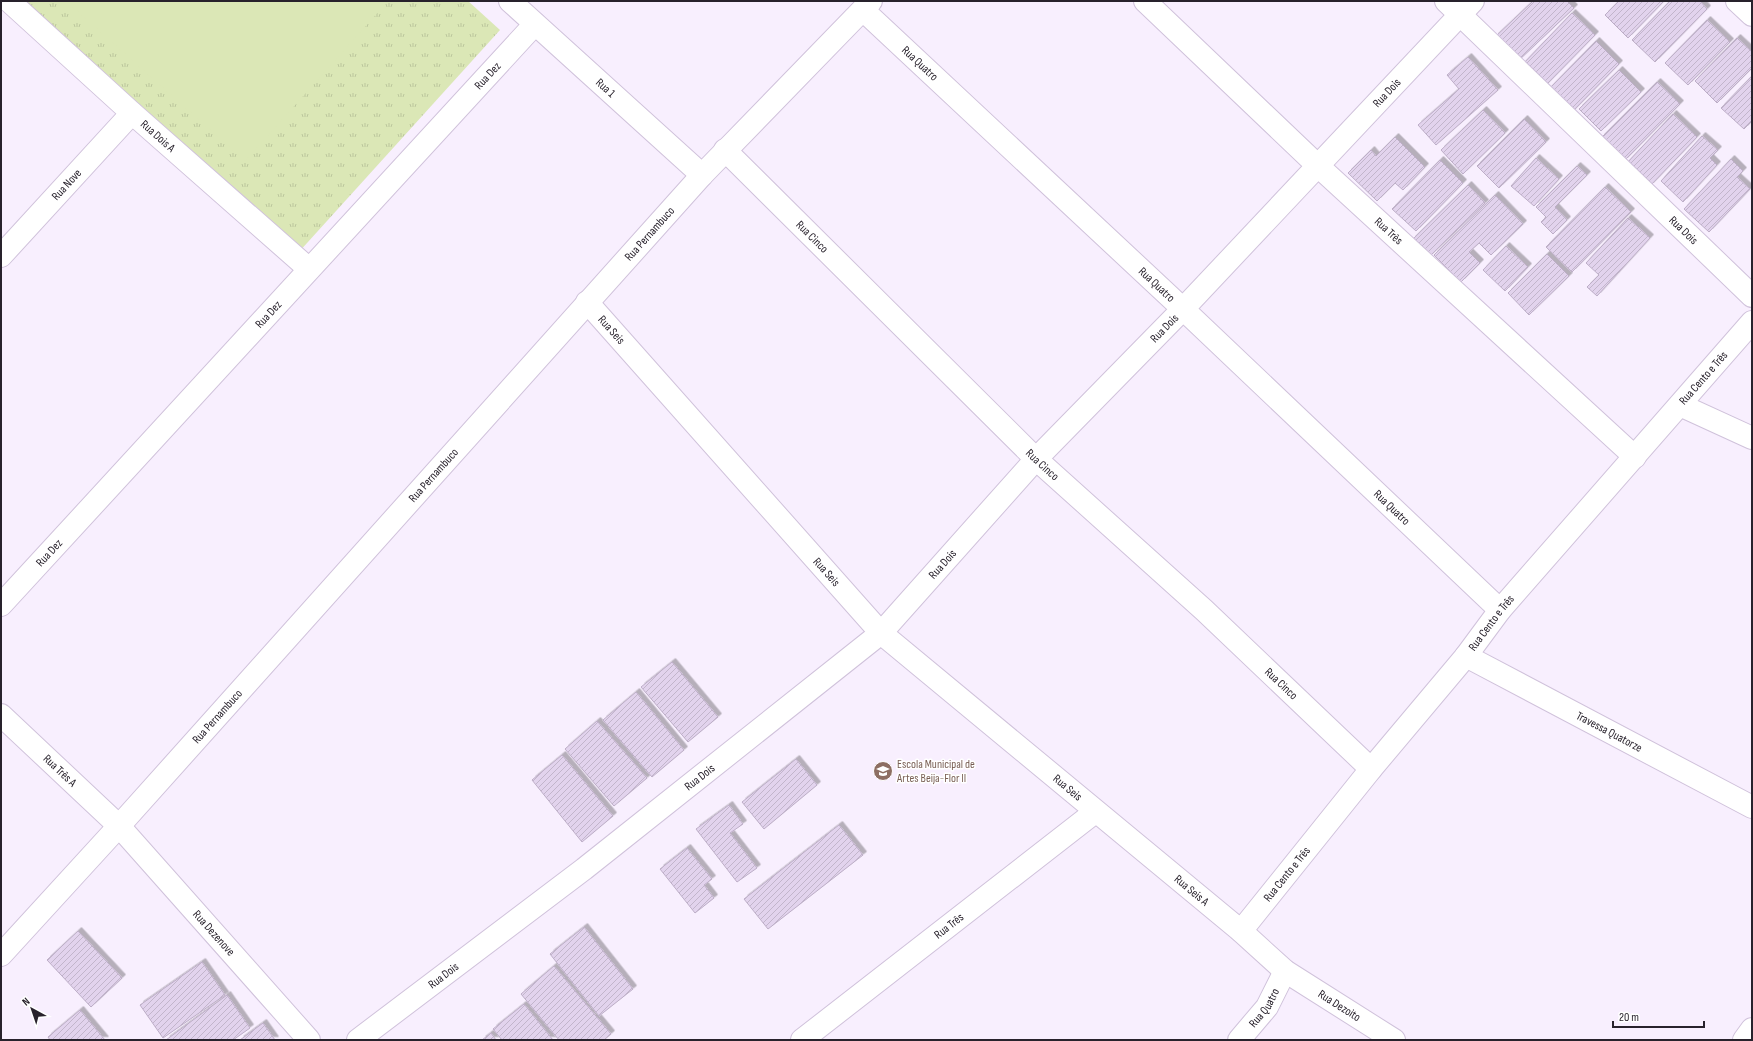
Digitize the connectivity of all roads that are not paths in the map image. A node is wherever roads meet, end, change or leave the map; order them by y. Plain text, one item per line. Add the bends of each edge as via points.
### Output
1 (9, 1) edge
2 (510, 1) edge
3 (1145, 1) edge
4 (1737, 1) edge
5 (1459, 5) edge
6 (867, 6) edge
7 (1752, 15) edge
8 (535, 24) junction
9 (132, 113) junction
10 (725, 150) junction
11 (1317, 165) junction
12 (702, 175) junction
13 (1, 256) edge
14 (309, 269) junction
15 (1752, 296) edge
16 (587, 302) junction
17 (1183, 309) junction
18 (1752, 322) edge
19 (1680, 405) junction
20 (1752, 438) edge
21 (1635, 456) junction
22 (1036, 459) junction
23 (1, 605) edge
24 (1500, 610) junction
25 (882, 633) junction
26 (1466, 656) junction
27 (1, 715) edge
28 (1371, 769) junction
29 (1752, 807) edge
30 (1095, 812) junction
31 (119, 826) junction
32 (1241, 931) junction
33 (1, 955) edge
34 (1285, 971) junction
35 (1752, 1030) edge
36 (309, 1040) edge
37 (358, 1040) edge
38 (802, 1040) edge
39 (1239, 1040) edge
40 (1394, 1040) edge
41 (1744, 1040) edge

1 - 9 street, Rua Dois A
2 - 8 street, Rua 1
3 - 11 street, Rua Três
4 - 7 street
5 - 11 street, Rua Dois
5 - 15 street, Rua Dois
6 - 10 street, Rua Pernambuco
6 - 17 street, Rua Quatro
8 - 12 street, Rua 1
8 - 14 street, Rua Dez
9 - 13 street, Rua Nove
9 - 14 street, Rua Dois A
10 - 12 street, Rua Pernambuco
10 - 22 street, Rua Cinco
11 - 17 street, Rua Dois
11 - 21 street, Rua Três
12 - 16 street, Rua Pernambuco
14 - 23 street, Rua Dez
16 - 25 street, Rua Seis
16 - 31 street, Rua Pernambuco
17 - 22 street, Rua Dois
17 - 24 street, Rua Quatro
18 - 19 street, Rua Cento e Três
19 - 20 street
19 - 21 street, Rua Cento e Três
21 - 24 street, Rua Cento e Três
22 - 25 street, Rua Dois
22 - 28 street, Rua Cinco via 1204,610
24 - 26 street, Rua Cento e Três
25 - 30 street, Rua Seis
25 - 37 street, Rua Dois via 584,869
26 - 28 street, Rua Cento e Três
26 - 29 street, Travessa Quatorze
27 - 31 street, Rua Três A
28 - 32 street, Rua Cento e Três
30 - 32 street, Rua Seis A
30 - 38 street, Rua Três
31 - 33 street, Rua Pernambuco
31 - 36 street, Rua Dezenove
32 - 34 street, Rua Seis A
34 - 39 street, Rua Quatro via 1266,1007
34 - 40 street, Rua Dezoito
35 - 41 street

